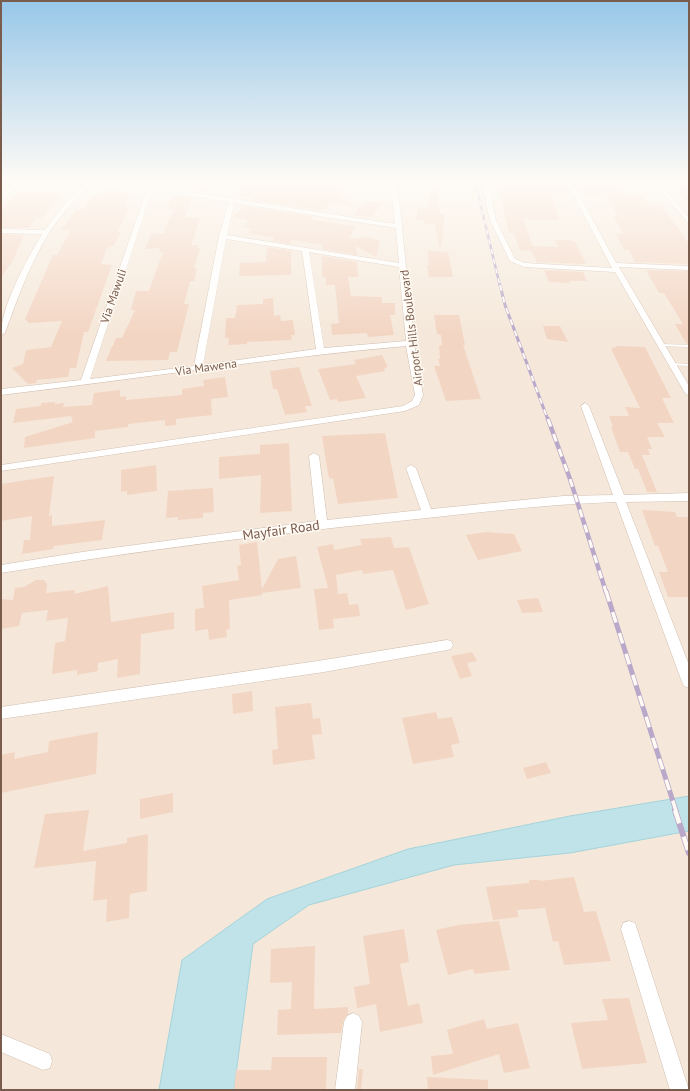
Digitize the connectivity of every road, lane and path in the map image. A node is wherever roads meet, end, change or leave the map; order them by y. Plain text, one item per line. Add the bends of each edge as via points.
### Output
1 (42, 232) edge
2 (46, 232) joint
3 (135, 232) edge
4 (223, 232) edge
5 (400, 232) edge
6 (499, 232) edge
7 (596, 232) edge
8 (222, 236) junction
9 (305, 251) junction
10 (403, 266) junction
11 (615, 268) junction
12 (689, 268) edge
13 (1, 333) edge
14 (410, 343) junction
15 (661, 345) junction
16 (689, 346) edge
17 (320, 351) junction
18 (672, 364) junction
19 (689, 365) edge
20 (198, 368) junction
21 (85, 381) junction
22 (1, 392) edge
23 (689, 393) edge
24 (585, 406) dead end
25 (314, 456) dead end
26 (1, 468) edge
27 (410, 468) dead end
28 (689, 497) edge
29 (619, 498) junction
30 (427, 514) junction
31 (322, 524) junction
32 (1, 570) edge
33 (447, 645) dead end
34 (689, 682) edge
35 (1, 714) edge
36 (630, 929) dead end
37 (353, 1022) dead end
38 (1, 1043) edge
39 (43, 1061) dead end
40 (345, 1090) edge
41 (680, 1090) edge

1 - 2 street
2 - 13 street via 22,279
3 - 21 street, Via Mawuli
4 - 8 street
5 - 10 street, Airport Hills Boulevard
6 - 11 street via 512,260 524,265
7 - 11 street
8 - 9 street
8 - 20 street
9 - 10 street
9 - 17 street
10 - 14 street, Airport Hills Boulevard
11 - 12 street
11 - 15 street
14 - 17 street, Via Mawena
14 - 26 street, Airport Hills Boulevard via 419,395 416,403 405,408
15 - 16 lane
15 - 18 street
17 - 20 street, Via Mawena
18 - 19 lane
18 - 23 street
20 - 21 street, Via Mawena
21 - 22 street, Via Mawena
24 - 29 street
25 - 31 street
27 - 30 street
28 - 29 street, Mayfair Road
29 - 30 street, Mayfair Road via 563,500
29 - 34 street
30 - 31 street, Mayfair Road
31 - 32 street, Mayfair Road via 82,556
33 - 35 street
36 - 41 street
37 - 40 street
38 - 39 street

